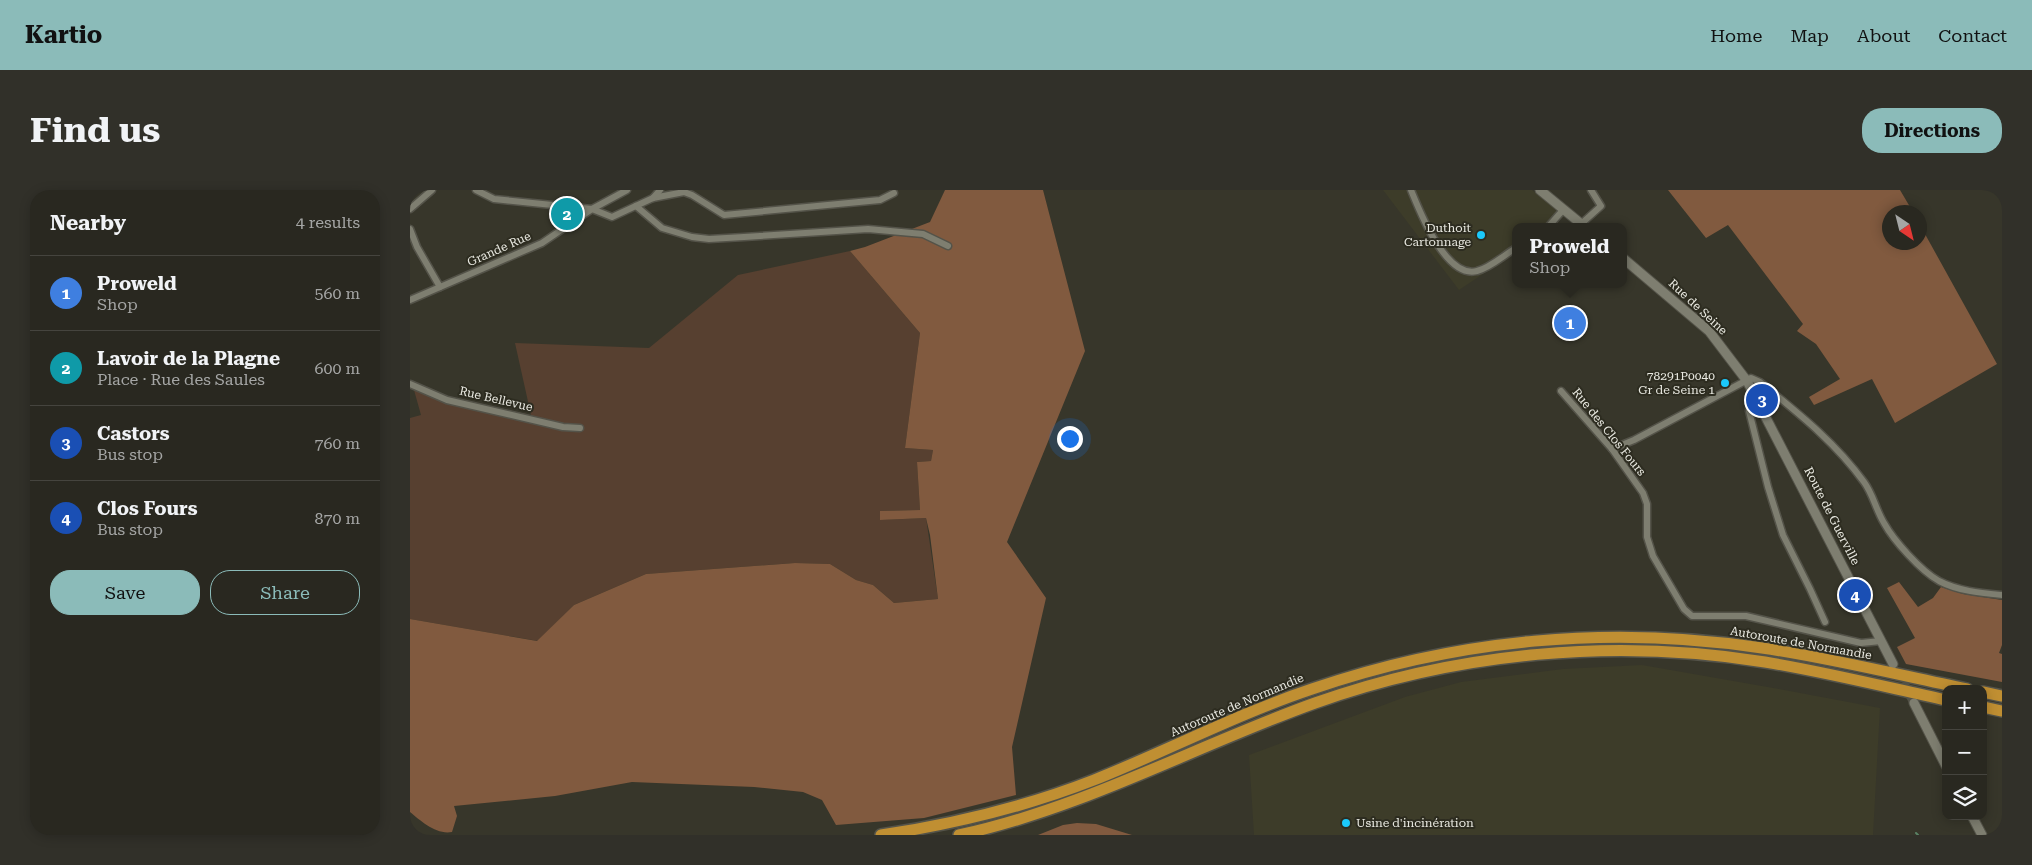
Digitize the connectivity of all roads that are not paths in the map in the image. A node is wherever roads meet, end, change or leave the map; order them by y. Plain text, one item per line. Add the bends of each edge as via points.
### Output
1 (432, 190) edge
2 (476, 190) edge
3 (627, 190) edge
4 (660, 190) edge
5 (1411, 190) edge
6 (1540, 190) edge
7 (1591, 190) edge
8 (894, 193) dead end
9 (653, 198) junction
10 (636, 206) junction
11 (410, 209) edge
12 (592, 209) junction
13 (1563, 210) junction
14 (1552, 223) edge
15 (1580, 223) edge
16 (1585, 223) edge
17 (410, 229) edge
18 (948, 246) dead end
19 (413, 248) edge
20 (1512, 250) edge
21 (1627, 262) edge
22 (440, 287) junction
23 (410, 300) edge
24 (1747, 380) junction
25 (410, 384) edge
26 (1752, 390) junction
27 (1561, 391) dead end
28 (580, 428) dead end
29 (1612, 449) junction
30 (2002, 595) edge
31 (1825, 622) dead end
32 (1882, 641) junction
33 (1893, 664) tunnel mouth
34 (1948, 685) edge
35 (1987, 693) edge
36 (2002, 696) edge
37 (1942, 699) edge
38 (1914, 703) tunnel mouth
39 (1987, 708) edge
40 (2002, 711) edge
41 (1942, 758) edge
42 (1974, 820) edge
43 (881, 835) edge
44 (959, 835) edge
45 (1982, 835) edge

1 - 11 street
2 - 12 street via 494,199
3 - 12 street, Grande Rue
4 - 9 street
5 - 20 street via 1440,248 1463,271 1479,271
6 - 13 street
7 - 16 street via 1601,206
8 - 9 street via 880,200 724,215 684,192
9 - 10 street
10 - 12 street via 612,217
10 - 18 street via 662,228 692,237 868,229 923,234
12 - 22 street, Grande Rue via 542,243
13 - 14 street
13 - 15 street
17 - 19 street
19 - 22 street
21 - 24 street, Rue de Seine via 1709,331
22 - 23 street, Grande Rue
24 - 26 street, Route de Guerville
24 - 29 street
24 - 30 street via 1751,378 1760,382 1827,437 1866,484 1884,524 1938,581 1958,588
25 - 28 street, Rue Bellevue via 447,400 563,427
26 - 31 street via 1749,411 1770,495 1783,536
26 - 32 street, Route de Guerville
27 - 29 street, Rue des Clos Fours
29 - 32 street, Rue des Clos Fours via 1643,493 1647,504 1647,537 1653,556 1684,609 1692,616 1746,616 1866,644
32 - 33 street, Route de Guerville
34 - 43 highway, Autoroute de Normandie via 1810,656 1719,642 1604,636 1478,647 1366,672 1312,689 1260,708 1100,778 1040,799 981,816
35 - 36 highway
37 - 44 highway, Autoroute de Normandie via 1812,671 1716,656 1605,651 1481,661 1372,685 1317,702 1101,792 1033,816
38 - 41 street
39 - 40 highway
42 - 45 street

